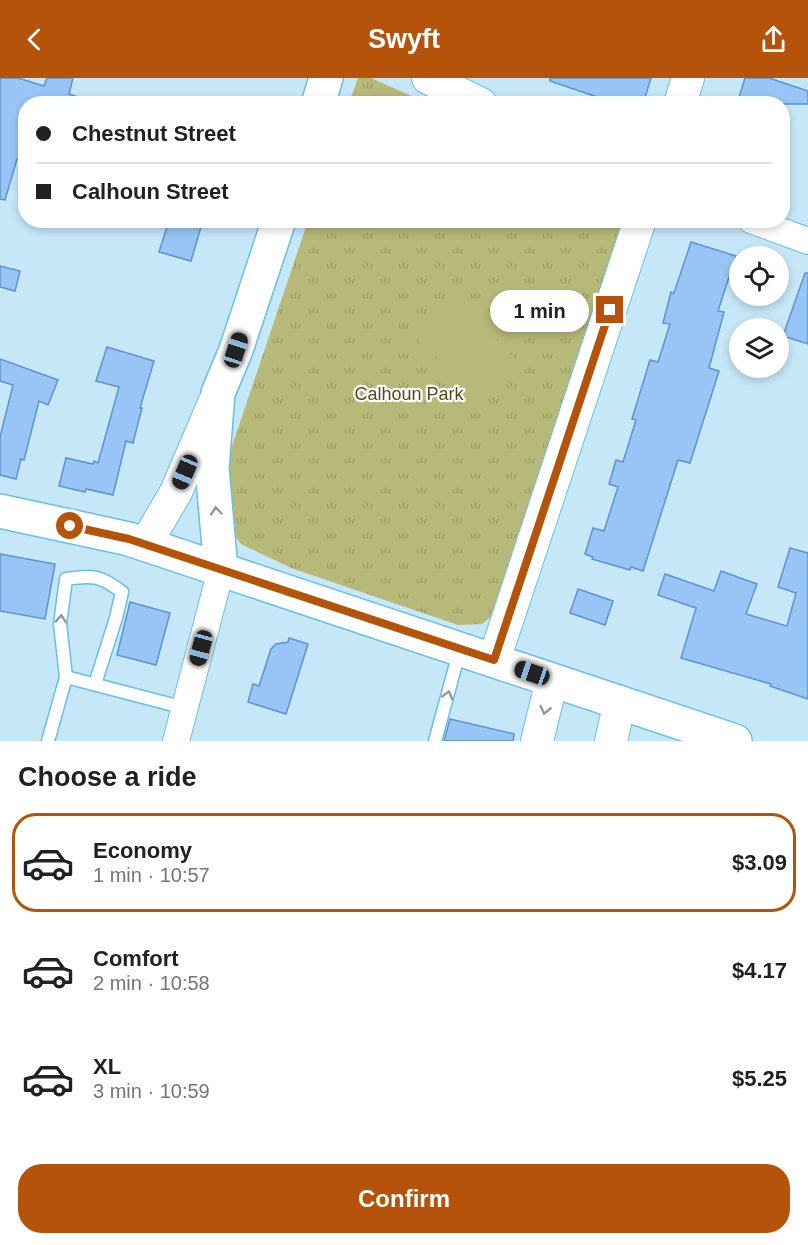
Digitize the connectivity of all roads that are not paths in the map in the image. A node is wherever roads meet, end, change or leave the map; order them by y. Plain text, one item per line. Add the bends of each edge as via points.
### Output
1 (326, 78) edge
2 (428, 78) edge
3 (688, 78) edge
4 (320, 96) edge
5 (465, 96) edge
6 (682, 96) edge
7 (276, 228) edge
8 (637, 228) edge
9 (772, 228) edge
10 (808, 242) edge
11 (218, 393) junction
12 (0, 511) edge
13 (145, 545) junction
14 (221, 570) junction
15 (460, 649) junction
16 (494, 660) junction
17 (66, 677) junction
18 (552, 680) junction
19 (95, 684) junction
20 (620, 702) junction
21 (185, 708) junction
22 (48, 741) edge
23 (176, 741) edge
24 (435, 741) edge
25 (537, 741) edge
26 (611, 741) edge
27 (735, 741) edge

1 - 4 main road
2 - 5 street
3 - 6 street
7 - 11 main road
8 - 16 street
9 - 10 street
11 - 13 street via 176,492
14 -> 11 main road via 212,468
12 - 13 main road
13 - 14 main road
14 - 15 main road
14 - 21 street
15 - 16 main road
24 -> 15 lane
16 - 18 main road
17 - 19 lane
17 -> 19 lane via 60,624 66,579 89,576 122,592
17 - 22 lane
18 - 20 main road
18 -> 25 street
19 - 21 lane
20 - 26 street
20 - 27 main road
21 - 23 street

